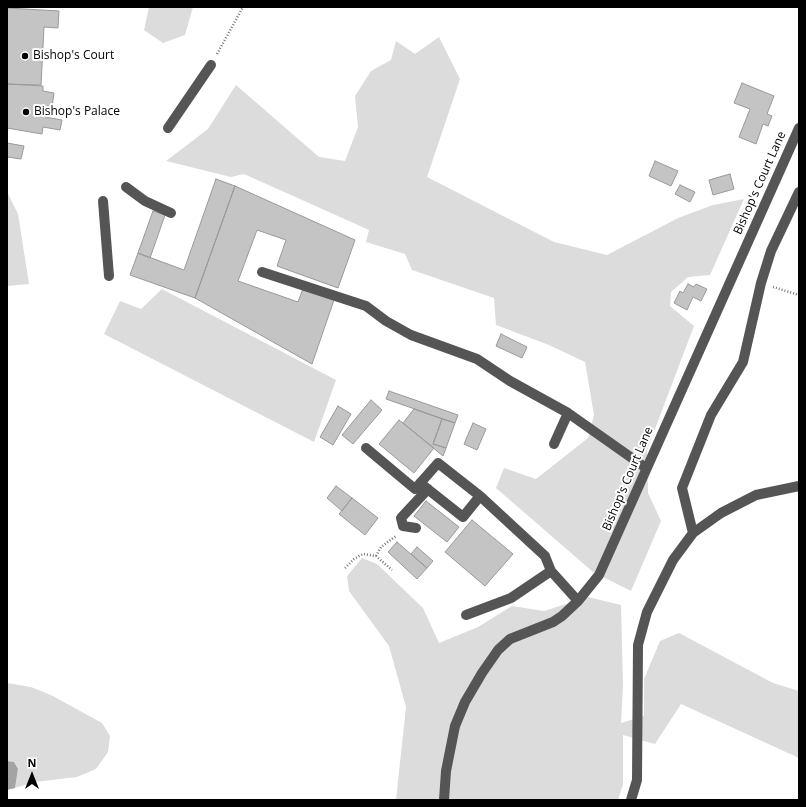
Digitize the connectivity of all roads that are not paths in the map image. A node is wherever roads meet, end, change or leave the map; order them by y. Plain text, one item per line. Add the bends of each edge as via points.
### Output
1 (211, 65) road end
2 (168, 128) dead end
3 (799, 128) edge
4 (126, 187) dead end
5 (799, 192) edge
6 (103, 201) dead end
7 (170, 213) dead end
8 (262, 272) dead end
9 (109, 276) dead end
10 (568, 413) junction
11 (554, 444) dead end
12 (366, 448) dead end
13 (646, 468) junction
14 (424, 486) junction
15 (799, 486) edge
16 (480, 496) junction
17 (416, 528) dead end
18 (693, 532) junction
19 (551, 571) junction
20 (578, 601) junction
21 (466, 615) dead end
22 (444, 800) edge
23 (631, 800) edge

1 - 2 street
3 - 13 street, Bishop's Court Lane
4 - 7 street via 145,201
5 - 18 street via 771,251 743,362 710,415 682,488
6 - 9 street
8 - 10 street via 366,306 411,335 477,359 510,381
10 - 11 street
10 - 13 street
12 - 14 street via 415,489
13 - 20 street, Bishop's Court Lane via 599,575
14 - 16 street via 463,517
14 - 16 street via 438,463
14 - 17 street via 401,518 403,526
15 - 18 street via 756,495 721,513
16 - 19 street via 545,556
18 - 23 street via 672,560 648,612 638,645 637,780
19 - 20 street
19 - 21 street via 511,598
20 - 22 street, Bishop's Court Lane via 553,622 510,639 498,650 482,673 465,702 456,726 446,770

